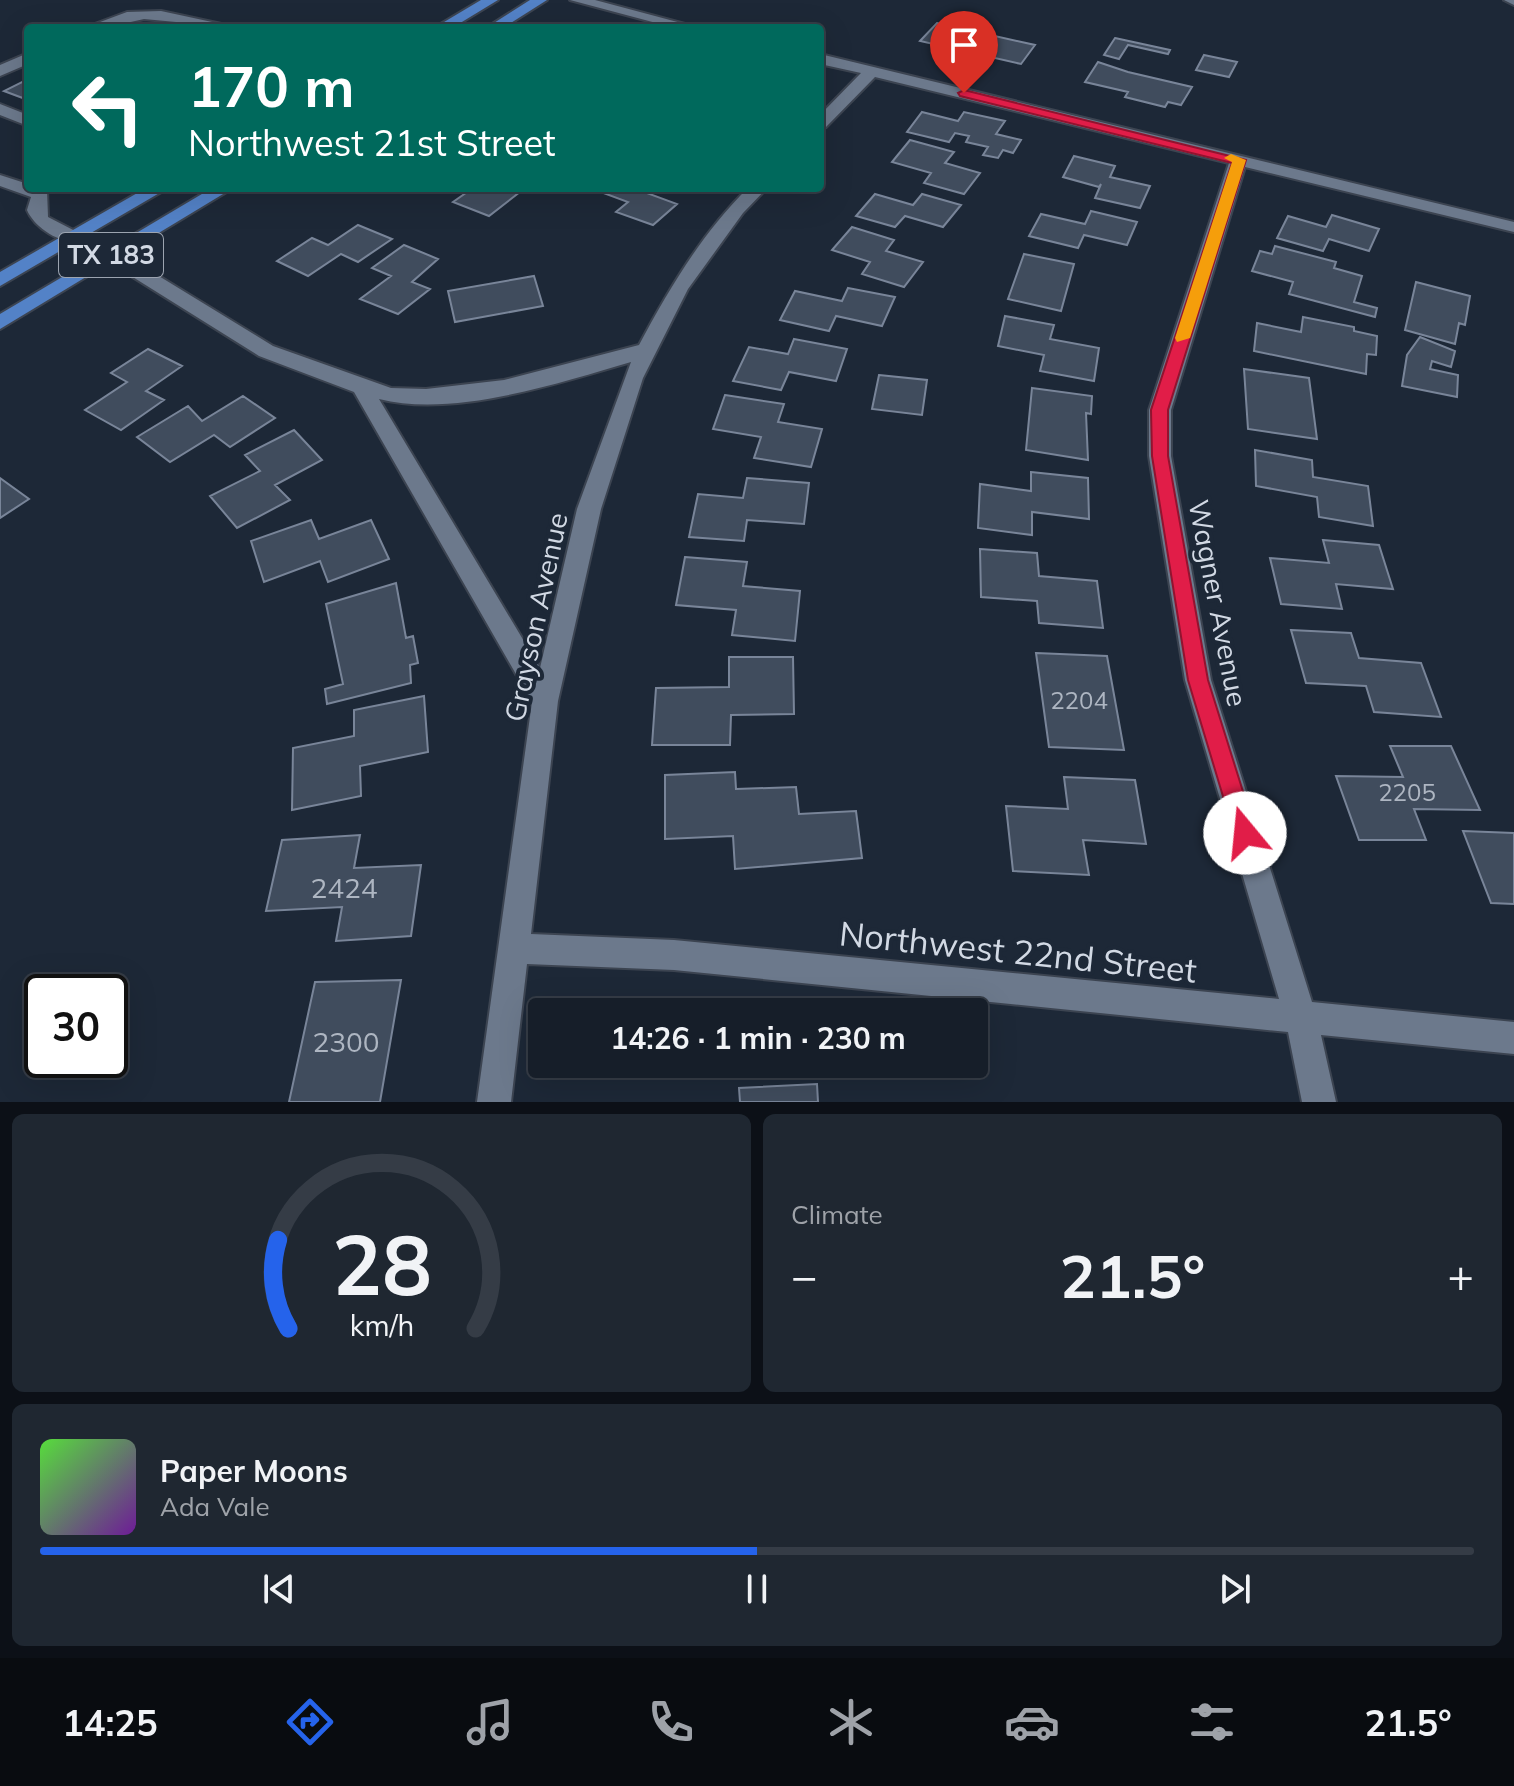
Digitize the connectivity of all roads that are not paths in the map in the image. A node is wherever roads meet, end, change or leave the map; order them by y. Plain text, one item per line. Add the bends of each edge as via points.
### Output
1 (491, 0) edge
2 (540, 0) edge
3 (577, 0) edge
4 (102, 24) edge
5 (212, 24) edge
6 (448, 24) edge
7 (500, 24) edge
8 (676, 24) edge
9 (24, 60) edge
10 (824, 60) edge
11 (0, 71) edge
12 (872, 71) junction
13 (0, 109) edge
14 (24, 119) edge
15 (824, 120) edge
16 (1239, 160) junction
17 (0, 180) edge
18 (24, 186) edge
19 (46, 192) edge
20 (152, 192) edge
21 (217, 192) edge
22 (754, 192) edge
23 (1514, 227) edge
24 (73, 237) junction
25 (111, 255) junction
26 (0, 280) edge
27 (0, 323) edge
28 (647, 350) junction
29 (362, 387) junction
30 (545, 701) junction
31 (513, 948) junction
32 (1301, 1017) junction
33 (1514, 1038) edge
34 (494, 1102) edge
35 (1319, 1102) edge

1 - 6 main road
2 - 7 main road
3 - 8 street
4 - 5 street via 147,12
9 - 11 street
10 - 12 street
12 - 15 street
12 - 16 street
13 - 14 street
16 - 23 street
16 - 32 street, Wagner Avenue via 1160,410 1160,456 1198,680
17 - 18 street
19 - 24 street via 36,210 40,220
20 - 24 main road, TX 183
21 - 25 main road, TX 183
22 - 28 street, Grayson Avenue via 679,288
24 - 26 main road, TX 183
25 - 27 main road, TX 183
25 - 29 street via 266,351
28 - 29 street via 533,383 413,397
28 - 30 street, Grayson Avenue via 589,509
29 - 30 street
30 - 31 street, Grayson Avenue
31 - 32 street, Northwest 22nd Street via 674,955
31 - 34 street, Grayson Avenue
32 - 33 street, Northwest 22nd Street
32 - 35 street, Wagner Avenue

